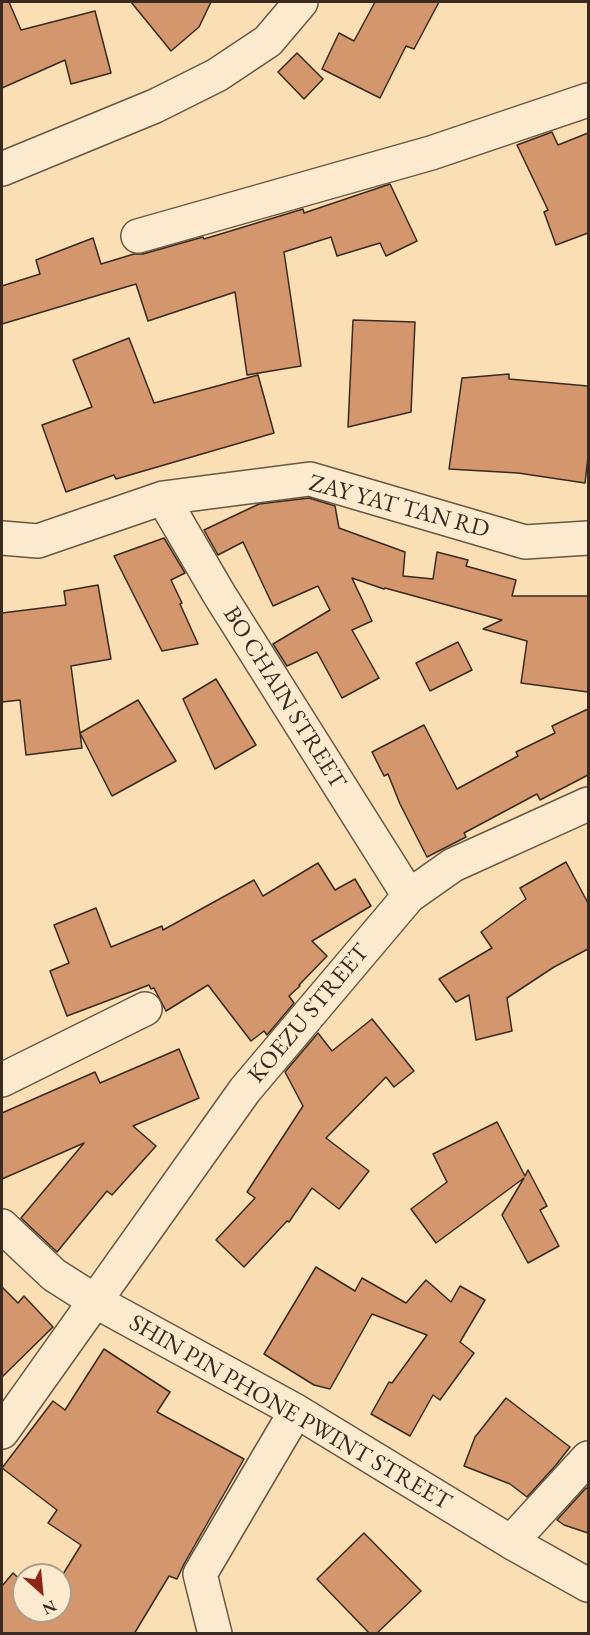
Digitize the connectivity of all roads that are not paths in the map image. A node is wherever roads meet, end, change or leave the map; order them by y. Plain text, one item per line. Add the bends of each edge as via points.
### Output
1 (301, 2) edge
2 (588, 100) edge
3 (2, 169) edge
4 (138, 236) dead end
5 (163, 498) junction
6 (2, 538) edge
7 (588, 538) edge
8 (588, 804) edge
9 (409, 896) junction
10 (145, 1009) dead end
11 (2, 1080) edge
12 (2, 1226) edge
13 (95, 1301) junction
14 (296, 1411) junction
15 (2, 1432) edge
16 (588, 1458) edge
17 (511, 1542) junction
18 (588, 1585) edge
19 (215, 1634) edge

1 - 3 street via 268,41 217,75 155,106
2 - 4 street via 431,153
5 - 6 street, ZAY YAT TAN RD via 38,541
5 - 7 street, ZAY YAT TAN RD via 310,479 525,542
5 - 9 street, BO CHAIN STREET
8 - 9 street, KOEZU STREET via 453,866
9 - 13 street, KOEZU STREET via 245,1090
10 - 11 street
12 - 13 street, SHIN PIN PHONE PWINT STREET via 54,1275
13 - 14 street, SHIN PIN PHONE PWINT STREET
13 - 15 street, KOEZU STREET
14 - 17 street, SHIN PIN PHONE PWINT STREET
14 - 19 street via 200,1574
16 - 17 street
17 - 18 street, SHIN PIN PHONE PWINT STREET

